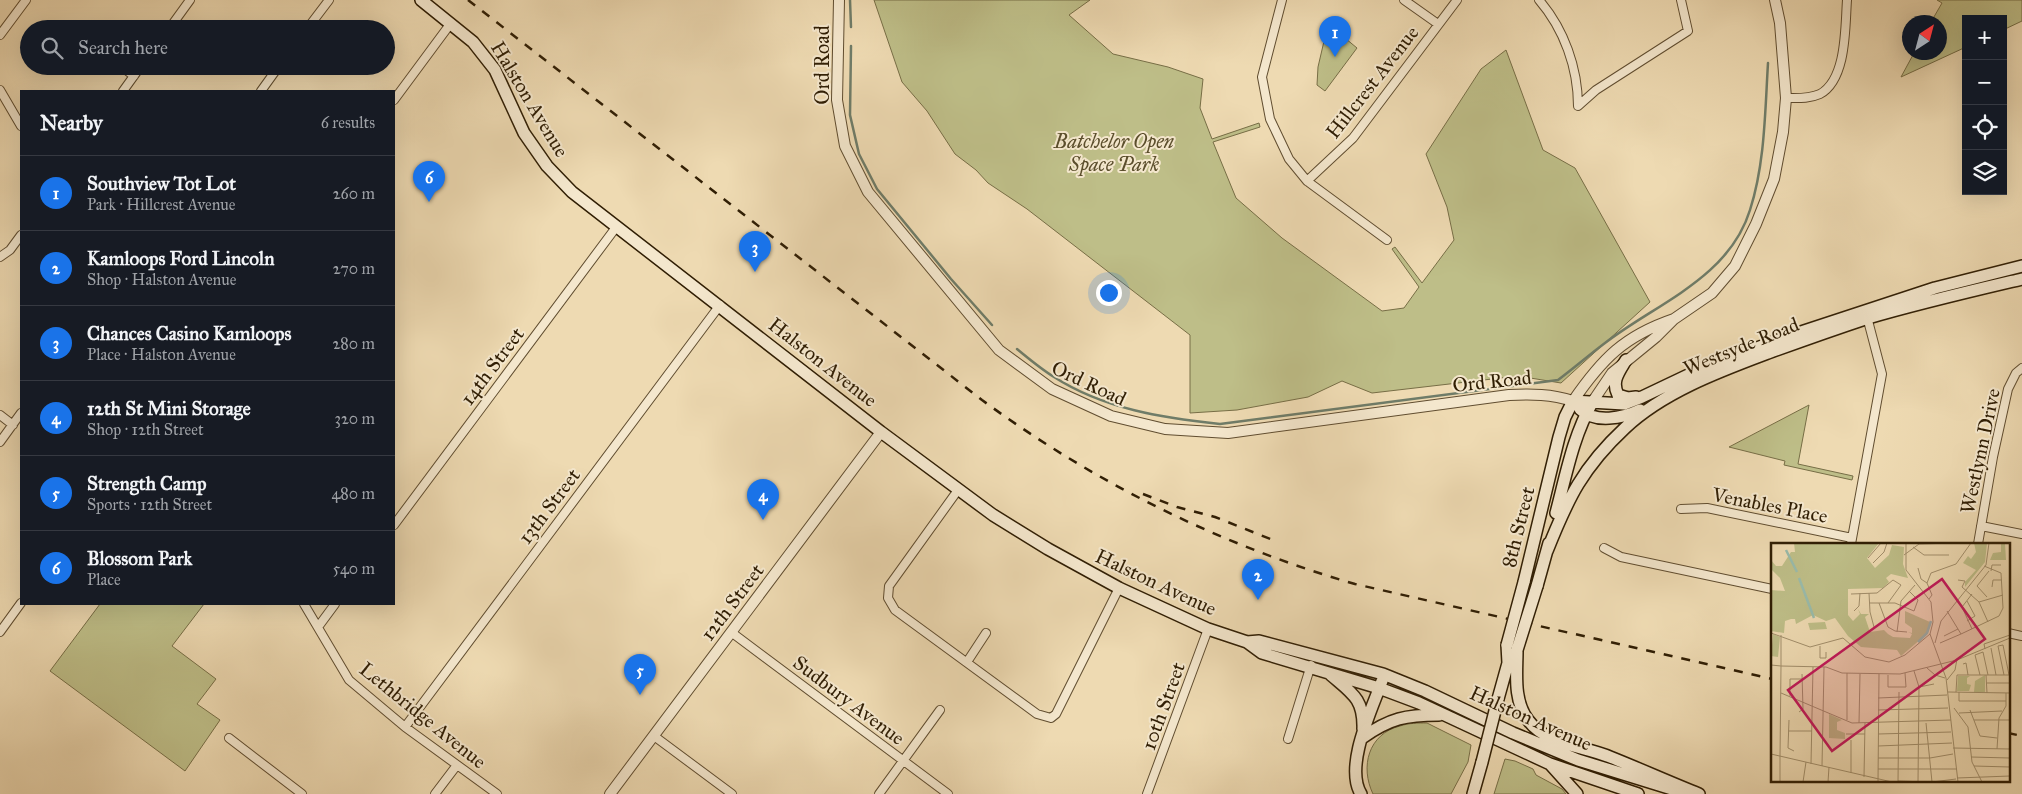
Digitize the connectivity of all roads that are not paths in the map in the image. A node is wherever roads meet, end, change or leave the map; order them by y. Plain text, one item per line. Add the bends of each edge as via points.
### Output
1 (26, 0) edge
2 (190, 0) edge
3 (329, 0) edge
4 (421, 0) edge
5 (840, 0) edge
6 (1282, 0) edge
7 (1404, 0) edge
8 (1457, 0) edge
9 (1539, 0) edge
10 (1682, 0) edge
11 (1775, 0) edge
12 (1847, 0) edge
13 (176, 20) edge
14 (314, 20) edge
15 (451, 23) junction
16 (1438, 24) junction
17 (0, 35) edge
18 (273, 75) edge
19 (134, 76) edge
20 (0, 90) edge
21 (124, 90) edge
22 (262, 90) edge
23 (1786, 98) junction
24 (395, 99) edge
25 (20, 124) edge
26 (1307, 181) junction
27 (616, 226) junction
28 (20, 236) edge
29 (1387, 240) dead end
30 (0, 256) edge
31 (2022, 266) edge
32 (2022, 279) edge
33 (720, 305) junction
34 (1867, 314) junction
35 (1674, 320) junction
36 (1626, 360) junction
37 (2022, 368) edge
38 (1642, 397) junction
39 (1669, 397) junction
40 (1573, 401) junction
41 (1593, 401) junction
42 (20, 414) edge
43 (1585, 414) junction
44 (0, 415) edge
45 (13, 424) junction
46 (881, 432) junction
47 (0, 442) edge
48 (958, 490) junction
49 (1681, 509) dead end
50 (395, 524) edge
51 (1981, 526) junction
52 (2022, 534) edge
53 (1851, 541) edge
54 (1978, 543) edge
55 (1604, 548) dead end
56 (1547, 551) junction
57 (1119, 588) junction
58 (1771, 589) edge
59 (20, 604) edge
60 (305, 605) edge
61 (334, 605) edge
62 (318, 627) junction
63 (1208, 629) junction
64 (0, 632) edge
65 (732, 632) junction
66 (986, 633) dead end
67 (1246, 642) junction
68 (1512, 648) junction
69 (1314, 656) junction
70 (967, 662) junction
71 (1311, 667) junction
72 (1328, 672) junction
73 (1384, 674) junction
74 (1379, 688) junction
75 (940, 710) dead end
76 (1444, 714) junction
77 (405, 726) junction
78 (654, 736) junction
79 (228, 738) dead end
80 (1362, 738) junction
81 (1288, 739) dead end
82 (903, 761) junction
83 (1550, 764) junction
84 (457, 765) junction
85 (1647, 789) edge
86 (1150, 793) edge
87 (302, 794) edge
88 (436, 794) edge
89 (497, 794) edge
90 (610, 794) edge
91 (732, 794) edge
92 (879, 794) edge
93 (948, 794) edge
94 (1361, 794) edge
95 (1473, 794) edge
96 (1577, 794) edge
97 (1638, 794) edge
98 (1688, 794) edge
99 (1699, 794) edge

1 - 17 street
2 - 13 street
3 - 14 street
4 - 15 main road, Halston Avenue
5 - 40 street, Ord Road via 836,100 845,146 868,192 999,350 1052,389 1111,416 1165,429 1228,433 1510,395 1543,394
6 - 26 street via 1262,77 1270,119 1289,160
7 - 16 street
8 - 16 street, Hillcrest Avenue
9 - 10 street via 1553,16 1566,43 1578,90 1578,106 1596,90 1688,31
11 - 23 street
12 - 23 street via 1841,64 1833,82 1821,93 1807,98
15 - 24 street
15 - 27 main road, Halston Avenue via 473,42 495,70 524,132 547,166 572,192
16 - 26 street, Hillcrest Avenue via 1353,138
18 - 22 street
19 - 21 street
20 - 25 street
23 - 35 street via 1774,179 1735,266 1712,293
26 - 29 street
27 - 33 main road, Halston Avenue
27 - 50 street, 14th Street
28 - 30 street via 10,250
31 - 34 main road, Westsyde Road via 1935,288
32 - 34 main road, Westsyde Road
33 - 46 main road, Halston Avenue
33 - 77 street, 13th Street
34 - 38 main road, Westsyde Road via 1703,368
34 - 39 main road, Westsyde Road via 1708,377
34 - 53 street via 1882,374
35 - 36 street
35 - 40 street via 1650,327 1625,342 1605,359
36 - 38 main road via 1616,375 1615,389 1618,395 1628,398
36 - 41 street via 1612,373
37 - 51 street, Westlynn Drive via 2008,389
38 - 41 main road, Westsyde Road via 1624,404
39 - 43 main road via 1626,417 1612,419
39 - 56 main road, Westsyde Road via 1626,426 1590,465 1564,508
40 - 41 main road, Westsyde Road
40 - 43 main road
40 - 68 main road, 8th Street, bridge via 1558,437
41 - 43 main road, 8th Street
42 - 45 street
43 - 56 main road, 8th Street via 1574,443
44 - 45 street
45 - 47 street
46 - 48 main road, Halston Avenue
46 - 65 street, 12th Street
48 - 57 main road, Halston Avenue via 1048,549
48 - 70 street via 888,586 888,598 895,610
49 - 53 street, Venables Place via 1707,508
51 - 52 street
51 - 54 street, Westlynn Drive
55 - 58 street via 1621,557
56 - 68 main road, 8th Street, bridge
57 - 63 main road, Halston Avenue
57 - 70 street via 1060,708 1051,718 1037,714
59 - 64 street
60 - 62 street, Lethbridge Avenue
61 - 62 street
62 - 77 street, Lethbridge Avenue via 349,680
63 - 67 main road, Halston Avenue
63 - 86 street, 10th Street
65 - 78 street, 12th Street
65 - 82 street, Sudbury Avenue
66 - 70 street
67 - 69 main road, Halston Avenue via 1259,642
67 - 71 main road, Halston Avenue via 1262,653
68 - 95 main road, 8th Street, bridge
68 - 99 main road via 1521,708 1528,721 1543,734
69 - 71 street
69 - 73 main road, Halston Avenue
71 - 72 main road, Halston Avenue
71 - 81 street
72 - 74 main road, Halston Avenue
72 - 80 main road via 1360,703
73 - 74 main road
73 - 85 main road, Halston Avenue
74 - 76 main road, Halston Avenue
74 - 80 main road
75 - 82 street
76 - 80 main road via 1394,719
76 - 83 main road, Halston Avenue
77 - 84 street, Lethbridge Avenue
78 - 90 street, 12th Street
78 - 91 street
79 - 87 street
80 - 94 main road via 1356,758
82 - 92 street
82 - 93 street, Sudbury Avenue
83 - 96 main road
83 - 97 main road, Halston Avenue
84 - 88 street
84 - 89 street, Lethbridge Avenue
85 - 98 main road, Halston Avenue

